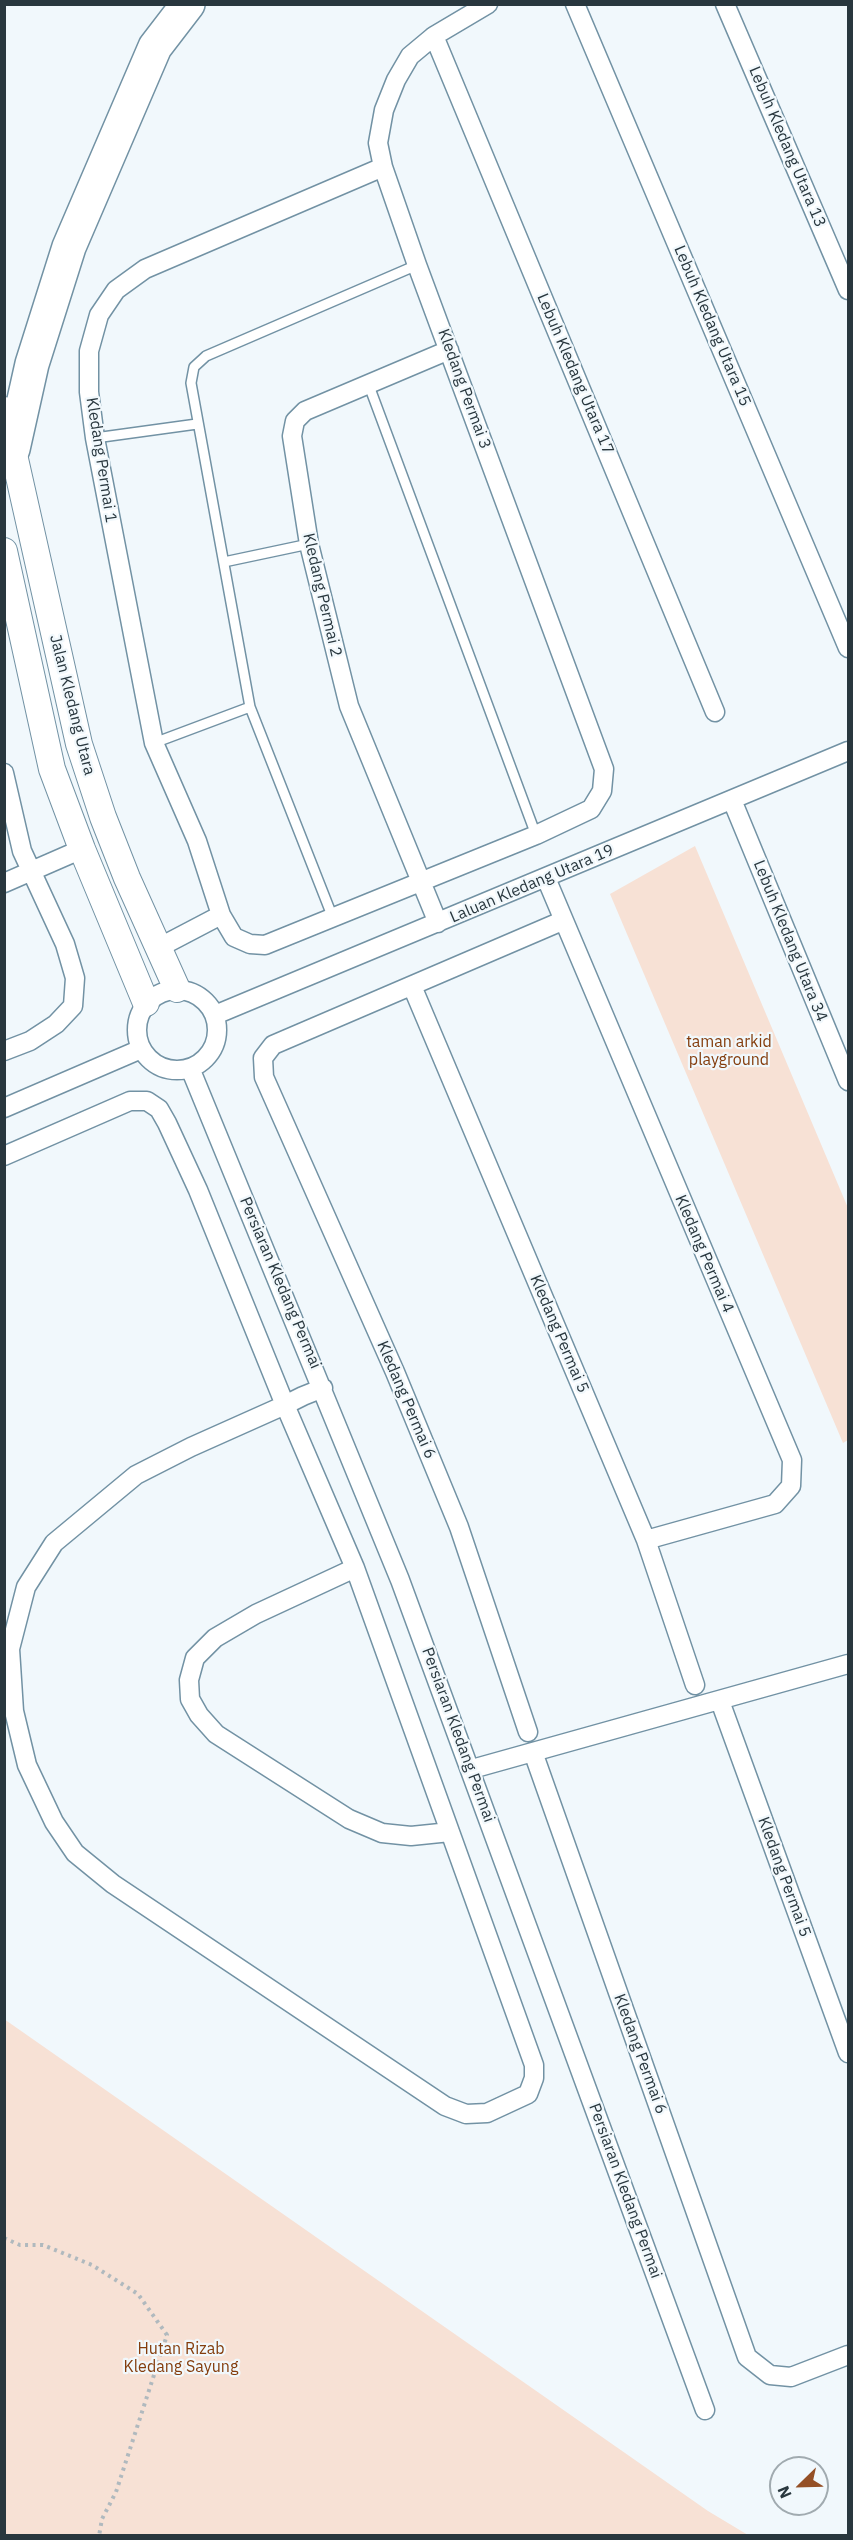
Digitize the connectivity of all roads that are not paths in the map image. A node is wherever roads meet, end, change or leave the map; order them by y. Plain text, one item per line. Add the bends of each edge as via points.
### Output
1 (188, 4) edge
2 (488, 4) edge
3 (575, 4) edge
4 (725, 4) edge
5 (434, 36) junction
6 (383, 167) junction
7 (417, 265) junction
8 (849, 290) edge
9 (449, 350) junction
10 (368, 383) junction
11 (4, 410) edge
12 (197, 424) junction
13 (94, 438) junction
14 (13, 449) junction
15 (309, 544) junction
16 (4, 551) edge
17 (224, 562) junction
18 (849, 648) edge
19 (250, 707) junction
20 (715, 712) dead end
21 (154, 742) junction
22 (849, 751) edge
23 (4, 774) edge
24 (732, 800) junction
25 (591, 809) joint
26 (536, 835) junction
27 (82, 849) junction
28 (29, 871) junction
29 (546, 878) junction
30 (420, 881) junction
31 (4, 883) edge
32 (221, 915) junction
33 (333, 918) junction
34 (562, 921) junction
35 (438, 923) junction
36 (158, 948) junction
37 (412, 986) junction
38 (177, 989) junction
39 (146, 1003) junction
40 (215, 1015) junction
41 (141, 1049) junction
42 (4, 1052) edge
43 (190, 1068) junction
44 (849, 1081) edge
45 (4, 1108) edge
46 (4, 1156) edge
47 (323, 1388) junction
48 (285, 1405) junction
49 (646, 1540) junction
50 (355, 1568) junction
51 (849, 1664) edge
52 (695, 1685) dead end
53 (720, 1701) junction
54 (528, 1732) dead end
55 (533, 1752) junction
56 (471, 1769) junction
57 (450, 1832) junction
58 (849, 2053) edge
59 (849, 2355) edge
60 (705, 2410) dead end

1 - 14 highway via 155,47 69,247 32,364
2 - 5 street, Kledang Permai 3
3 - 18 street, Lebuh Kledang Utara 15
4 - 8 street, Lebuh Kledang Utara 13
5 - 6 street, Kledang Permai 3 via 410,56 384,110 378,143
5 - 20 street, Lebuh Kledang Utara 17
6 - 7 street, Kledang Permai 3
6 - 13 street, Kledang Permai 1 via 145,269 116,290 99,315 89,351
7 - 9 street, Kledang Permai 3
7 - 12 lane via 206,356 194,367 191,383
9 - 10 street, Kledang Permai 2
9 - 25 street, Kledang Permai 3 via 604,769 602,791
10 - 15 street, Kledang Permai 2 via 305,411 295,421 292,436
10 - 26 lane
11 - 14 main road, Jalan Kledang Utara
12 - 13 lane
12 - 17 lane
13 - 21 street, Kledang Permai 1
14 - 36 main road, Jalan Kledang Utara via 79,744 103,817
15 - 17 lane
15 - 30 street, Kledang Permai 2 via 349,706
16 - 27 main road, Jalan Kledang Utara via 52,769
17 - 19 lane
19 - 21 lane
19 - 33 lane
21 - 32 street, Kledang Permai 1 via 197,841
22 - 24 street, Laluan Kledang Utara 19
23 - 28 street
24 - 29 street, Laluan Kledang Utara 19
24 - 44 street, Lebuh Kledang Utara 34
25 - 26 street, Kledang Permai 1
26 - 30 street, Kledang Permai 1
27 - 28 street
27 - 39 main road, Jalan Kledang Utara
28 - 31 street
28 - 42 street via 65,944 75,978 73,1006 56,1024
29 - 34 street, Kledang Permai 4
29 - 35 street, Laluan Kledang Utara 19
30 - 33 street, Kledang Permai 1
30 - 35 street, Kledang Permai 2
32 - 33 street, Kledang Permai 1 via 234,937 265,945
32 - 36 street
34 - 37 street
34 - 49 street, Kledang Permai 4 via 792,1460 791,1486 775,1504
35 - 40 street, Laluan Kledang Utara 19
36 - 38 main road, Jalan Kledang Utara
37 - 49 street, Kledang Permai 5
37 - 54 street, Kledang Permai 6 via 273,1045 263,1058 264,1077 459,1527
38 - 39 street via 155,995
38 - 40 street via 200,996
39 - 41 street via 136,1025
40 - 43 street via 214,1047
41 - 43 street via 157,1065
41 - 45 street
43 - 47 street, Persiaran Kledang Permai
46 - 48 street via 130,1101 147,1101 159,1109 198,1190
47 - 48 street
47 - 56 street, Persiaran Kledang Permai
48 - 50 street
48 - 57 street via 136,1475 54,1543 26,1587 10,1648 14,1711 27,1765 54,1822 75,1853 113,1884 445,2106 466,2114 487,2113 528,2094 534,2065
49 - 52 street, Kledang Permai 5
50 - 57 street
50 - 57 street via 256,1614 215,1638 195,1658 189,1680 190,1699 216,1734 349,1819 382,1833 411,1836
51 - 53 street
53 - 55 street
53 - 58 street, Kledang Permai 5
55 - 56 street
55 - 59 street, Kledang Permai 6 via 747,2356 770,2375 791,2377
56 - 60 street, Persiaran Kledang Permai

